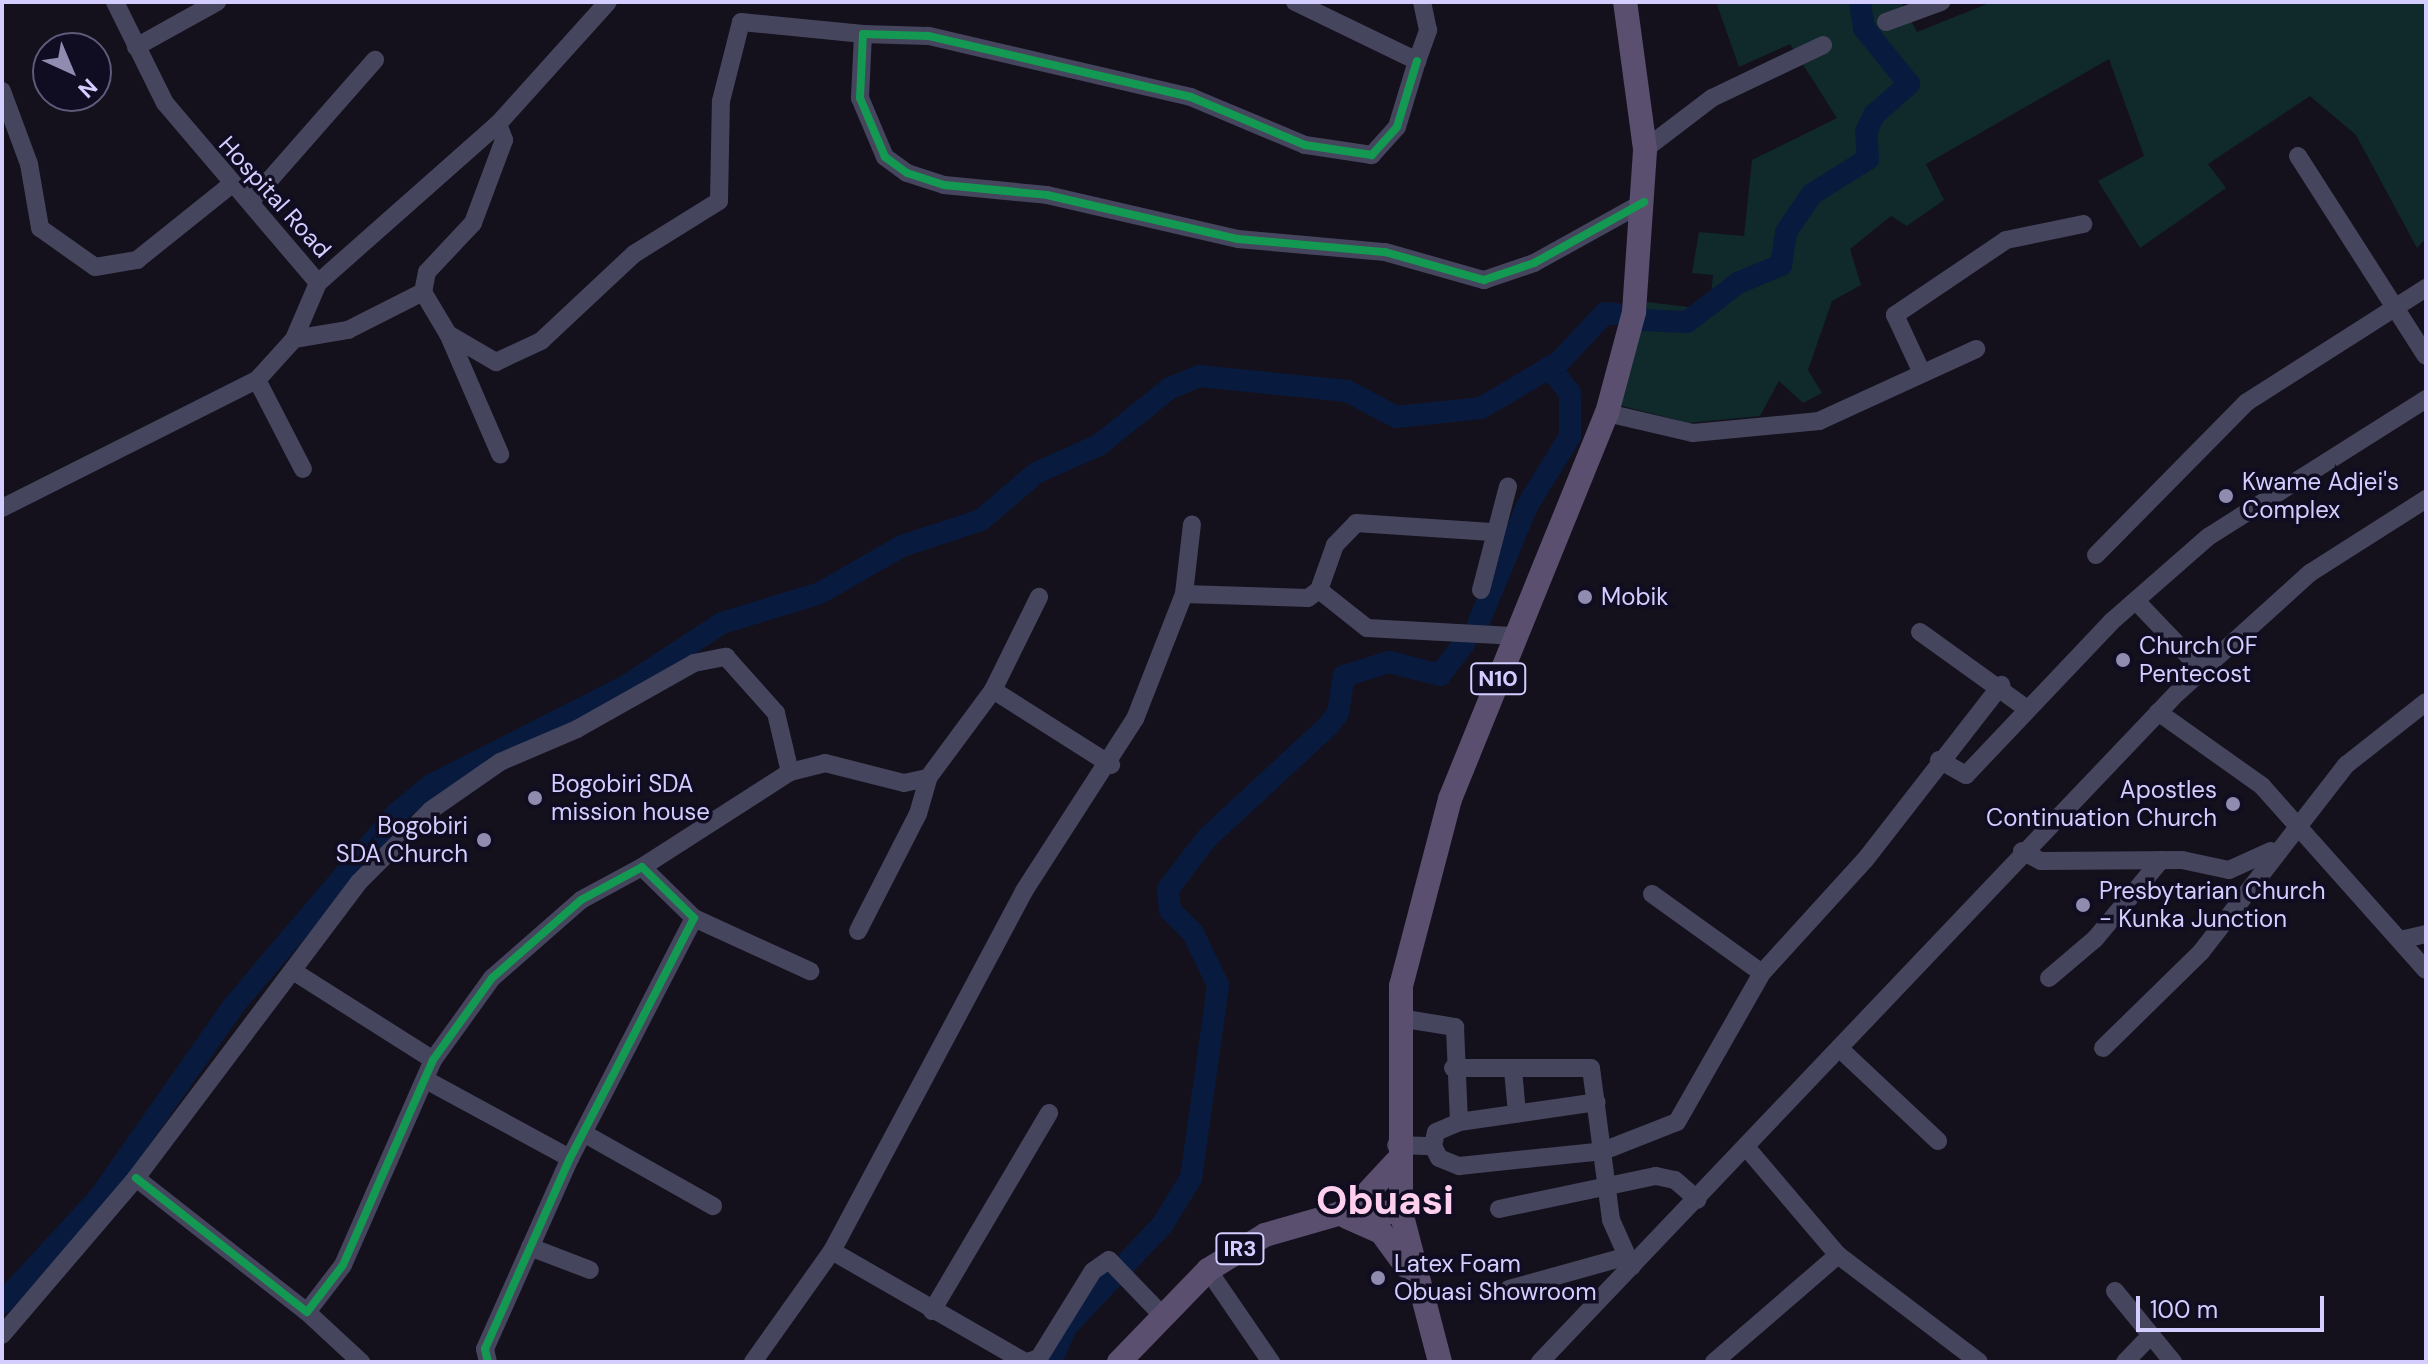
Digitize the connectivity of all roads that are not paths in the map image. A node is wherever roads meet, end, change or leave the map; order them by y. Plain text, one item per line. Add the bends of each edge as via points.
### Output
1 (115, 2) edge
2 (217, 2) edge
3 (608, 2) edge
4 (1295, 2) edge
5 (1422, 2) edge
6 (1625, 2) edge
7 (1941, 2) edge
8 (1886, 22) dead end
9 (863, 34) junction
10 (1823, 45) dead end
11 (136, 47) junction
12 (375, 60) dead end
13 (1417, 61) junction
14 (2, 91) edge
15 (498, 124) junction
16 (1645, 149) junction
17 (2298, 156) dead end
18 (232, 184) junction
19 (251, 201) junction
20 (1644, 202) junction
21 (2083, 224) dead end
22 (318, 283) junction
23 (2426, 288) edge
24 (423, 292) junction
25 (2394, 307) junction
26 (448, 334) junction
27 (294, 339) junction
28 (1976, 349) dead end
29 (2426, 356) edge
30 (1922, 373) junction
31 (257, 380) junction
32 (2426, 399) edge
33 (1607, 413) junction
34 (500, 454) dead end
35 (303, 469) dead end
36 (1508, 486) dead end
37 (2426, 499) edge
38 (2, 508) edge
39 (1192, 524) dead end
40 (1492, 532) junction
41 (2096, 555) dead end
42 (1319, 590) junction
43 (1481, 590) dead end
44 (1184, 594) junction
45 (1039, 597) dead end
46 (2137, 602) junction
47 (1920, 632) dead end
48 (1517, 636) junction
49 (2202, 670) junction
50 (2001, 685) junction
51 (993, 690) junction
52 (2426, 702) edge
53 (2027, 709) junction
54 (2158, 712) junction
55 (1939, 760) junction
56 (1111, 765) junction
57 (790, 772) junction
58 (928, 778) junction
59 (2297, 825) junction
60 (2277, 848) junction
61 (2022, 851) junction
62 (2161, 860) junction
63 (642, 867) junction
64 (1652, 894) dead end
65 (694, 918) junction
66 (858, 931) dead end
67 (2426, 934) edge
68 (2400, 940) junction
69 (2426, 970) edge
70 (293, 971) junction
71 (810, 971) dead end
72 (1762, 973) junction
73 (2049, 978) dead end
74 (1399, 1018) junction
75 (1839, 1048) junction
76 (2103, 1048) dead end
77 (433, 1060) junction
78 (1453, 1068) junction
79 (1513, 1070) junction
80 (428, 1081) junction
81 (1597, 1102) junction
82 (1049, 1113) dead end
83 (1517, 1113) junction
84 (1459, 1122) junction
85 (585, 1134) junction
86 (1938, 1141) dead end
87 (1433, 1146) junction
88 (1746, 1147) junction
89 (1603, 1151) junction
90 (1396, 1154) junction
91 (570, 1158) junction
92 (136, 1178) junction
93 (1607, 1185) junction
94 (1698, 1200) junction
95 (713, 1206) dead end
96 (1499, 1209) dead end
97 (1401, 1212) junction
98 (1343, 1213) junction
99 (530, 1247) junction
100 (832, 1251) junction
101 (1838, 1255) junction
102 (1628, 1262) junction
103 (590, 1270) dead end
104 (1208, 1270) junction
105 (1413, 1278) junction
106 (1509, 1289) dead end
107 (2115, 1291) dead end
108 (932, 1311) junction
109 (307, 1312) junction
110 (1161, 1314) junction
111 (2, 1335) edge
112 (2148, 1338) junction
113 (361, 1362) edge
114 (488, 1362) edge
115 (753, 1362) edge
116 (1026, 1362) edge
117 (1119, 1362) edge
118 (1271, 1362) edge
119 (1440, 1362) edge
120 (1540, 1362) edge
121 (1714, 1362) edge
122 (1979, 1362) edge
123 (2125, 1362) edge
124 (2173, 1362) edge

1 - 11 street, Hospital Road
2 - 11 street
3 - 15 street
4 - 13 street
5 - 13 street via 1428,30
6 - 16 main road, N10
7 - 8 street
9 - 13 street via 928,36 1026,55 1191,97 1305,145 1356,156 1387,146
9 - 20 street via 860,98 869,134 907,173 944,185 1047,195 1238,239 1385,252 1484,280 1534,263
9 - 26 street via 741,22 721,101 719,201 645,245 556,329 511,359 477,357
10 - 16 street via 1712,98
11 - 18 street, Hospital Road via 165,103
12 - 19 street
14 - 18 street via 29,164 40,228 95,267 137,260
15 - 22 street
15 - 24 street via 504,140 473,223 427,272
16 - 20 main road, N10
17 - 25 street
18 - 19 street, Hospital Road
19 - 22 street, Hospital Road
20 - 33 main road, N10 via 1637,296
21 - 30 street via 2006,240 1895,315
22 - 27 street, Hospital Road
23 - 25 street
24 - 26 street
24 - 27 street via 348,330
25 - 29 street
25 - 41 street via 2247,402
26 - 34 street
27 - 31 street, Hospital Road
28 - 30 street
30 - 33 street via 1819,421 1781,426 1693,433
31 - 35 street
31 - 38 street, Hospital Road
32 - 46 street via 2223,525
33 - 48 main road, N10
36 - 40 street
37 - 49 street via 2310,573
39 - 44 street
40 - 42 street via 1356,523 1335,545
40 - 43 street
42 - 44 street via 1287,600
42 - 48 street via 1367,628
44 - 56 street via 1157,671
45 - 51 street
46 - 49 street
46 - 53 street
47 - 50 street
48 - 74 main road, N10 via 1433,849
49 - 54 street
50 - 53 street
50 - 55 street
51 - 56 street
51 - 58 street
52 - 59 street via 2368,743
53 - 55 street via 1966,775
54 - 59 street via 2252,777
54 - 61 street
55 - 72 street via 1865,860
56 - 100 street via 1024,891
57 - 58 street via 825,763 904,783
57 - 63 street
57 - 70 street via 776,713 732,661 717,656 694,663 577,729 500,762 431,810 359,882
58 - 66 street via 918,814
59 - 60 street
59 - 68 street
60 - 62 street via 2229,870
60 - 76 street via 2201,952
61 - 62 street via 2051,862
61 - 75 street
62 - 73 street via 2095,939
63 - 65 street
63 - 77 street via 581,900 502,968
64 - 72 street
65 - 71 street
65 - 85 street
67 - 68 street
68 - 69 street
70 - 77 street
70 - 92 street
72 - 89 street via 1677,1122
74 - 78 street via 1455,1027
74 - 90 main road, N10
75 - 86 street
75 - 88 street
77 - 80 street
78 - 79 street
78 - 84 street
79 - 81 street via 1591,1068
79 - 83 street
80 - 91 street
80 - 109 street via 343,1265
81 - 83 street
81 - 89 street
82 - 108 street
83 - 84 street
84 - 87 street via 1436,1132
85 - 91 street
85 - 95 street
87 - 89 street via 1439,1158 1459,1166
87 - 90 street
88 - 94 street
88 - 101 street
89 - 93 street
90 - 97 main road, N10
90 - 98 main road
91 - 99 street
92 - 109 street
92 - 111 street
93 - 94 street via 1667,1177
93 - 96 street
93 - 102 street
94 - 102 street
97 - 98 main road, IR3
97 - 105 main road, N10
98 - 104 main road, IR3 via 1265,1235
98 - 105 main road via 1381,1232
99 - 103 street
99 - 114 street via 485,1349
100 - 108 street
100 - 115 street
101 - 121 street
101 - 122 street
102 - 106 street
102 - 120 street
104 - 110 main road, IR3
104 - 118 street
105 - 119 main road, N10
107 - 112 street
108 - 116 street
109 - 113 street
110 - 116 street via 1112,1264 1093,1271 1039,1358
110 - 117 main road, IR3
112 - 123 street
112 - 124 street

